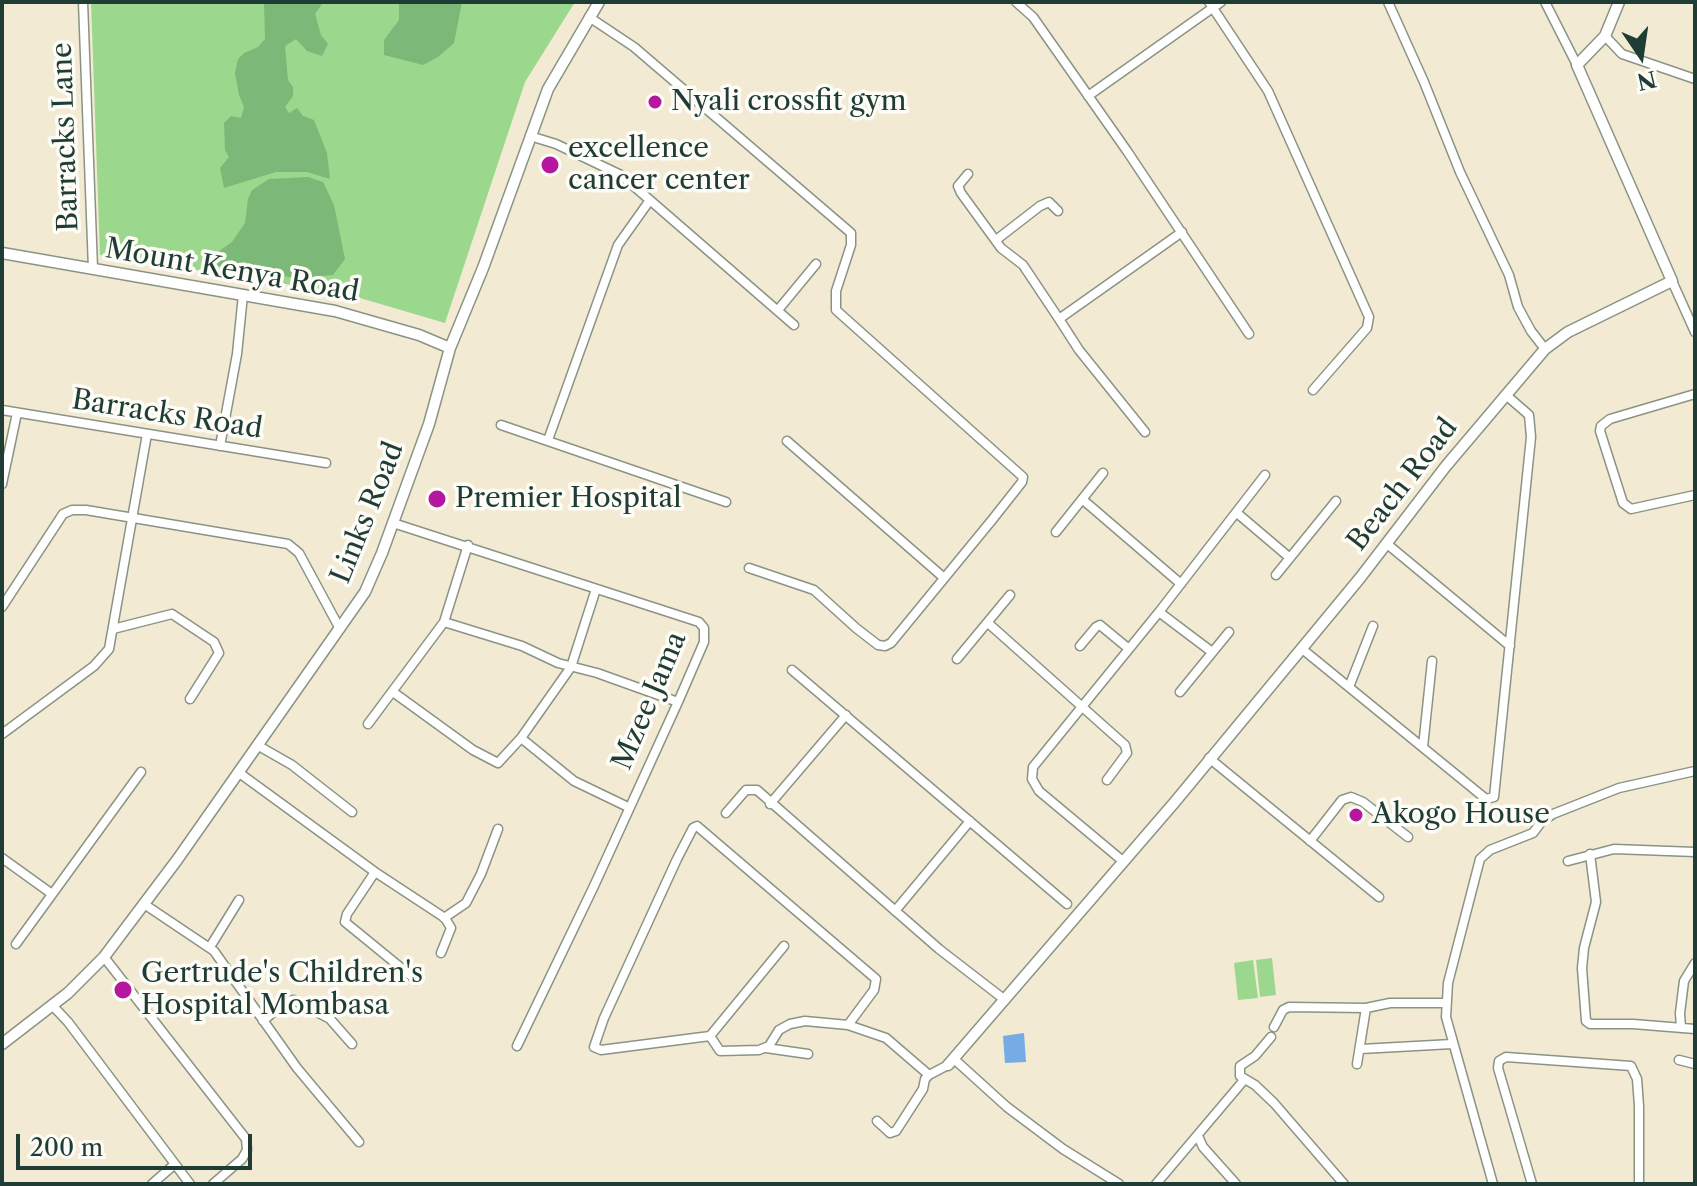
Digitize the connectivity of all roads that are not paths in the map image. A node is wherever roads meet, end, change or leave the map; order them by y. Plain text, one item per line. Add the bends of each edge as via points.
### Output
1 (83, 2) edge
2 (599, 2) edge
3 (1016, 2) edge
4 (1388, 2) edge
5 (1545, 2) edge
6 (1619, 2) edge
7 (1215, 4) edge
8 (589, 17) junction
9 (1605, 36) junction
10 (1577, 65) junction
11 (1695, 79) edge
12 (1088, 96) junction
13 (530, 136) junction
14 (968, 174) dead end
15 (650, 200) junction
16 (1058, 211) dead end
17 (1182, 232) junction
18 (996, 240) junction
19 (2, 253) edge
20 (816, 264) dead end
21 (93, 269) junction
22 (1672, 281) junction
23 (243, 295) junction
24 (778, 310) junction
25 (1059, 319) junction
26 (794, 325) dead end
27 (1695, 332) edge
28 (1249, 334) dead end
29 (450, 348) junction
30 (1545, 349) junction
31 (1313, 390) dead end
32 (1695, 394) edge
33 (1506, 395) junction
34 (2, 410) edge
35 (17, 413) junction
36 (501, 425) dead end
37 (1145, 432) dead end
38 (147, 434) junction
39 (548, 440) junction
40 (787, 441) dead end
41 (220, 446) junction
42 (326, 463) dead end
43 (1103, 473) dead end
44 (1265, 475) dead end
45 (2, 484) edge
46 (1695, 495) edge
47 (1082, 499) junction
48 (1336, 501) dead end
49 (726, 502) dead end
50 (1237, 513) junction
51 (133, 518) junction
52 (393, 523) junction
53 (1056, 532) dead end
54 (1386, 543) junction
55 (468, 545) junction
56 (1290, 558) junction
57 (749, 568) dead end
58 (1276, 575) dead end
59 (943, 577) junction
60 (1181, 584) junction
61 (596, 589) junction
62 (1010, 595) dead end
63 (2, 607) edge
64 (1159, 612) junction
65 (444, 622) junction
66 (988, 623) junction
67 (1373, 626) dead end
68 (113, 629) junction
69 (340, 629) junction
70 (1229, 632) dead end
71 (1080, 646) dead end
72 (1510, 646) junction
73 (1301, 648) junction
74 (1129, 649) junction
75 (1212, 652) junction
76 (957, 659) dead end
77 (1432, 661) dead end
78 (571, 667) junction
79 (792, 670) dead end
80 (1349, 687) junction
81 (393, 692) junction
82 (1180, 692) dead end
83 (190, 699) dead end
84 (678, 702) junction
85 (1082, 707) junction
86 (846, 715) junction
87 (368, 724) dead end
88 (2, 734) edge
89 (521, 738) junction
90 (257, 745) junction
91 (1423, 747) junction
92 (1209, 758) junction
93 (1695, 771) edge
94 (141, 772) dead end
95 (238, 772) junction
96 (1107, 780) dead end
97 (770, 804) junction
98 (628, 807) junction
99 (352, 812) dead end
100 (726, 813) dead end
101 (970, 821) junction
102 (498, 829) dead end
103 (1408, 837) dead end
104 (1310, 841) junction
105 (1695, 852) edge
106 (1590, 854) junction
107 (2, 858) edge
108 (1568, 861) dead end
109 (1124, 862) junction
110 (375, 872) junction
111 (52, 894) junction
112 (1379, 897) dead end
113 (239, 900) dead end
114 (144, 904) junction
115 (1067, 904) dead end
116 (895, 911) junction
117 (444, 918) junction
118 (16, 944) dead end
119 (784, 946) dead end
120 (210, 947) junction
121 (441, 953) dead end
122 (104, 957) junction
123 (1695, 963) edge
124 (416, 980) dead end
125 (1005, 1000) junction
126 (1446, 1003) junction
127 (52, 1005) junction
128 (1366, 1008) junction
129 (263, 1021) junction
130 (848, 1025) junction
131 (1274, 1027) dead end
132 (1681, 1028) junction
133 (1695, 1029) edge
134 (710, 1036) junction
135 (1271, 1037) dead end
136 (2, 1044) edge
137 (352, 1044) dead end
138 (1452, 1044) junction
139 (517, 1046) dead end
140 (766, 1048) junction
141 (1361, 1049) junction
142 (808, 1054) dead end
143 (1679, 1060) dead end
144 (951, 1062) junction
145 (1357, 1064) dead end
146 (1695, 1064) edge
147 (929, 1075) junction
148 (1244, 1080) junction
149 (877, 1121) dead end
150 (1198, 1136) junction
151 (359, 1142) dead end
152 (175, 1164) junction
153 (152, 1184) edge
154 (190, 1184) edge
155 (213, 1184) edge
156 (1119, 1184) edge
157 (1156, 1184) edge
158 (1236, 1184) edge
159 (1344, 1184) edge
160 (1493, 1184) edge
161 (1532, 1184) edge
162 (1639, 1184) edge

1 - 21 street, Barracks Lane
2 - 8 main road, Links Road
3 - 12 street via 1033,17
4 - 30 street via 1509,275 1518,307
5 - 10 street
6 - 9 main road
7 - 12 street
7 - 31 street via 1268,91 1369,317 1367,328
8 - 13 main road, Links Road via 548,89
8 - 59 street via 634,47 851,233 836,310 1022,475 1022,482
9 - 10 main road
9 - 11 street via 1622,54
10 - 22 main road
12 - 17 street
13 - 15 street via 603,165
13 - 29 main road, Links Road
14 - 18 street via 958,186
15 - 24 street
15 - 39 street via 618,245
16 - 18 street via 1049,202 1040,206
17 - 25 street
17 - 28 street
18 - 25 street via 1023,265
19 - 21 main road, Mount Kenya Road
20 - 24 street
21 - 23 main road, Mount Kenya Road
22 - 27 street
22 - 30 main road, Beach Road via 1568,332
23 - 29 main road, Mount Kenya Road via 335,311
23 - 41 street
24 - 26 street
25 - 37 street
29 - 52 main road, Links Road
30 - 33 main road, Beach Road
32 - 46 street via 1610,419 1600,431 1623,503 1631,509
33 - 54 main road, Beach Road
33 - 72 street via 1531,421
34 - 35 street, Barracks Road
35 - 38 street, Barracks Road
35 - 45 street
36 - 39 street
38 - 41 street, Barracks Road
38 - 51 street
39 - 49 street
40 - 59 street
41 - 42 street, Barracks Road
43 - 47 street
44 - 50 street
47 - 53 street
47 - 60 street
48 - 56 street
50 - 56 street
50 - 60 street
51 - 63 street via 86,510 63,514
51 - 68 street
51 - 69 street via 293,547
52 - 55 street, Mzee Jama
52 - 69 main road, Links Road via 372,578
54 - 72 street
54 - 73 main road, Beach Road
55 - 61 street, Mzee Jama
55 - 65 street
56 - 58 street
57 - 59 street via 814,590 881,647 891,643
60 - 64 street
61 - 78 street
61 - 84 street, Mzee Jama via 702,625 704,642
62 - 66 street
64 - 74 street
64 - 75 street
65 - 78 street
65 - 81 street
66 - 76 street
66 - 85 street
67 - 80 street
68 - 83 street via 172,614 214,642 219,653
68 - 88 street via 100,661
69 - 90 main road, Links Road
70 - 75 street
71 - 74 street via 1100,625
72 - 91 street via 1494,797 1486,799
73 - 80 street
73 - 92 main road, Beach Road
74 - 85 street
75 - 82 street
77 - 91 street
78 - 84 street
78 - 89 street
79 - 86 street
80 - 91 street
81 - 87 street
81 - 89 street via 493,762 503,760
84 - 98 street, Mzee Jama
85 - 96 street via 1127,748
85 - 109 street via 1034,764 1032,779 1051,802
86 - 97 street
86 - 101 street
89 - 98 street via 574,781
90 - 95 main road, Links Road
90 - 99 street
92 - 104 street
92 - 109 main road, Beach Road
93 - 126 street via 1619,788 1546,817 1533,833 1485,852 1457,943
94 - 111 street
95 - 110 street
95 - 114 main road, Links Road
97 - 100 street via 757,790 748,789
97 - 116 street
98 - 139 street, Mzee Jama
101 - 115 street
101 - 116 street
102 - 117 street via 466,903
103 - 104 street via 1351,797 1342,800
104 - 112 street
105 - 106 street via 1640,848
106 - 108 street
106 - 132 street via 1596,902 1582,968 1586,1021
107 - 111 street
109 - 125 main road, Beach Road
110 - 117 street
110 - 124 street via 345,922
111 - 118 street
113 - 120 street
114 - 120 street
114 - 122 main road, Links Road
116 - 125 street
117 - 121 street via 451,928
119 - 134 street
120 - 129 street
122 - 127 main road, Links Road
122 - 155 street via 246,1139 242,1159
123 - 132 street via 1684,981
125 - 144 main road, Beach Road
126 - 128 street
126 - 138 street
127 - 136 main road, Links Road
127 - 152 street
128 - 131 street via 1289,1007
128 - 141 street
129 - 137 street via 294,1000 330,1019
129 - 151 street
130 - 134 street via 874,990 876,979 697,826 677,859 594,1045 601,1050
130 - 140 street via 790,1024
130 - 147 street via 886,1038
132 - 133 street
134 - 140 street via 724,1052
135 - 148 street via 1240,1066
138 - 141 street
138 - 160 street
140 - 142 street
141 - 145 street
143 - 146 street
144 - 147 street
144 - 156 street via 1063,1149
147 - 149 street via 896,1131 890,1133
148 - 150 street
148 - 159 street via 1274,1103
150 - 157 street
150 - 158 street
152 - 153 street
152 - 154 street
161 - 162 street via 1498,1068 1506,1057 1631,1066 1639,1106

